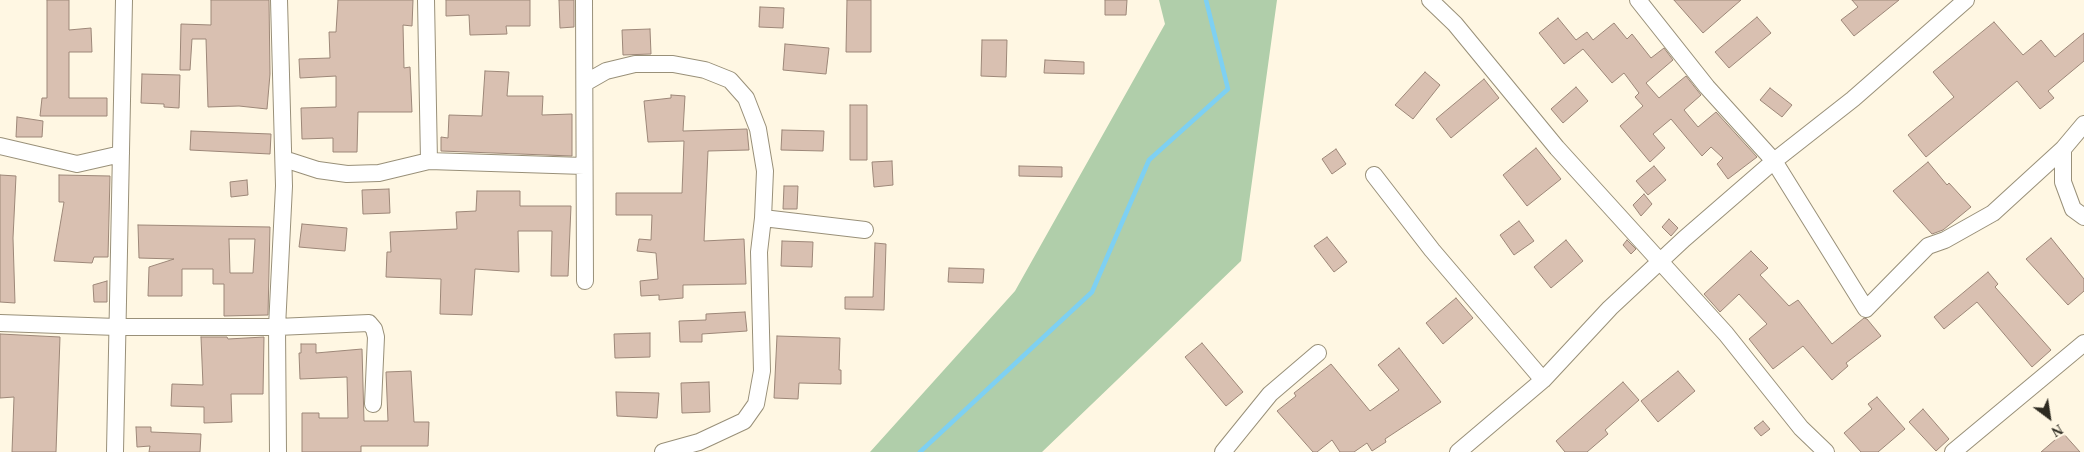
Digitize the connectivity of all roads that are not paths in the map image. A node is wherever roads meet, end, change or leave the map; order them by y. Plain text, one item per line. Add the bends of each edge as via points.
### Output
1 (124, 0) edge
2 (280, 0) edge
3 (426, 0) edge
4 (584, 0) edge
5 (1430, 0) edge
6 (1638, 0) edge
7 (1966, 0) edge
8 (585, 83) junction
9 (2084, 124) edge
10 (0, 146) edge
11 (2063, 149) junction
12 (121, 154) junction
13 (284, 159) junction
14 (429, 161) junction
15 (1774, 161) junction
16 (584, 166) junction
17 (1374, 175) dead end
18 (763, 218) junction
19 (2084, 218) edge
20 (865, 230) dead end
21 (1661, 260) junction
22 (585, 281) dead end
23 (0, 322) edge
24 (118, 327) junction
25 (277, 327) junction
26 (2084, 343) edge
27 (1318, 353) dead end
28 (1543, 380) junction
29 (373, 404) dead end
30 (115, 452) edge
31 (278, 452) edge
32 (663, 452) edge
33 (1223, 452) edge
34 (1458, 452) edge
35 (1826, 452) edge
36 (1953, 452) edge

1 - 12 street
2 - 13 street
3 - 14 street
4 - 8 street
5 - 21 street via 1455,24 1557,148
6 - 15 street via 1707,87
7 - 15 street via 1853,99
8 - 16 street
8 - 18 street via 606,71 635,64 673,64 705,70 730,80 746,98 758,129 764,171
9 - 11 street
10 - 12 street via 77,164
11 - 15 street via 1993,213 1928,246 1866,309
11 - 19 street via 2063,182 2073,209
12 - 24 street
13 - 14 street via 318,170 347,174 378,173
13 - 25 street
14 - 16 street
15 - 21 street
16 - 22 street
17 - 28 street via 1432,250
18 - 20 street
18 - 32 street via 759,272 762,371 756,404 744,422 699,442
21 - 28 street via 1610,308
21 - 35 street via 1762,377 1801,428
23 - 24 street
24 - 25 street
24 - 30 street
25 - 29 street via 369,323 376,337
25 - 31 street
26 - 36 street
27 - 33 street via 1270,394
28 - 34 street

